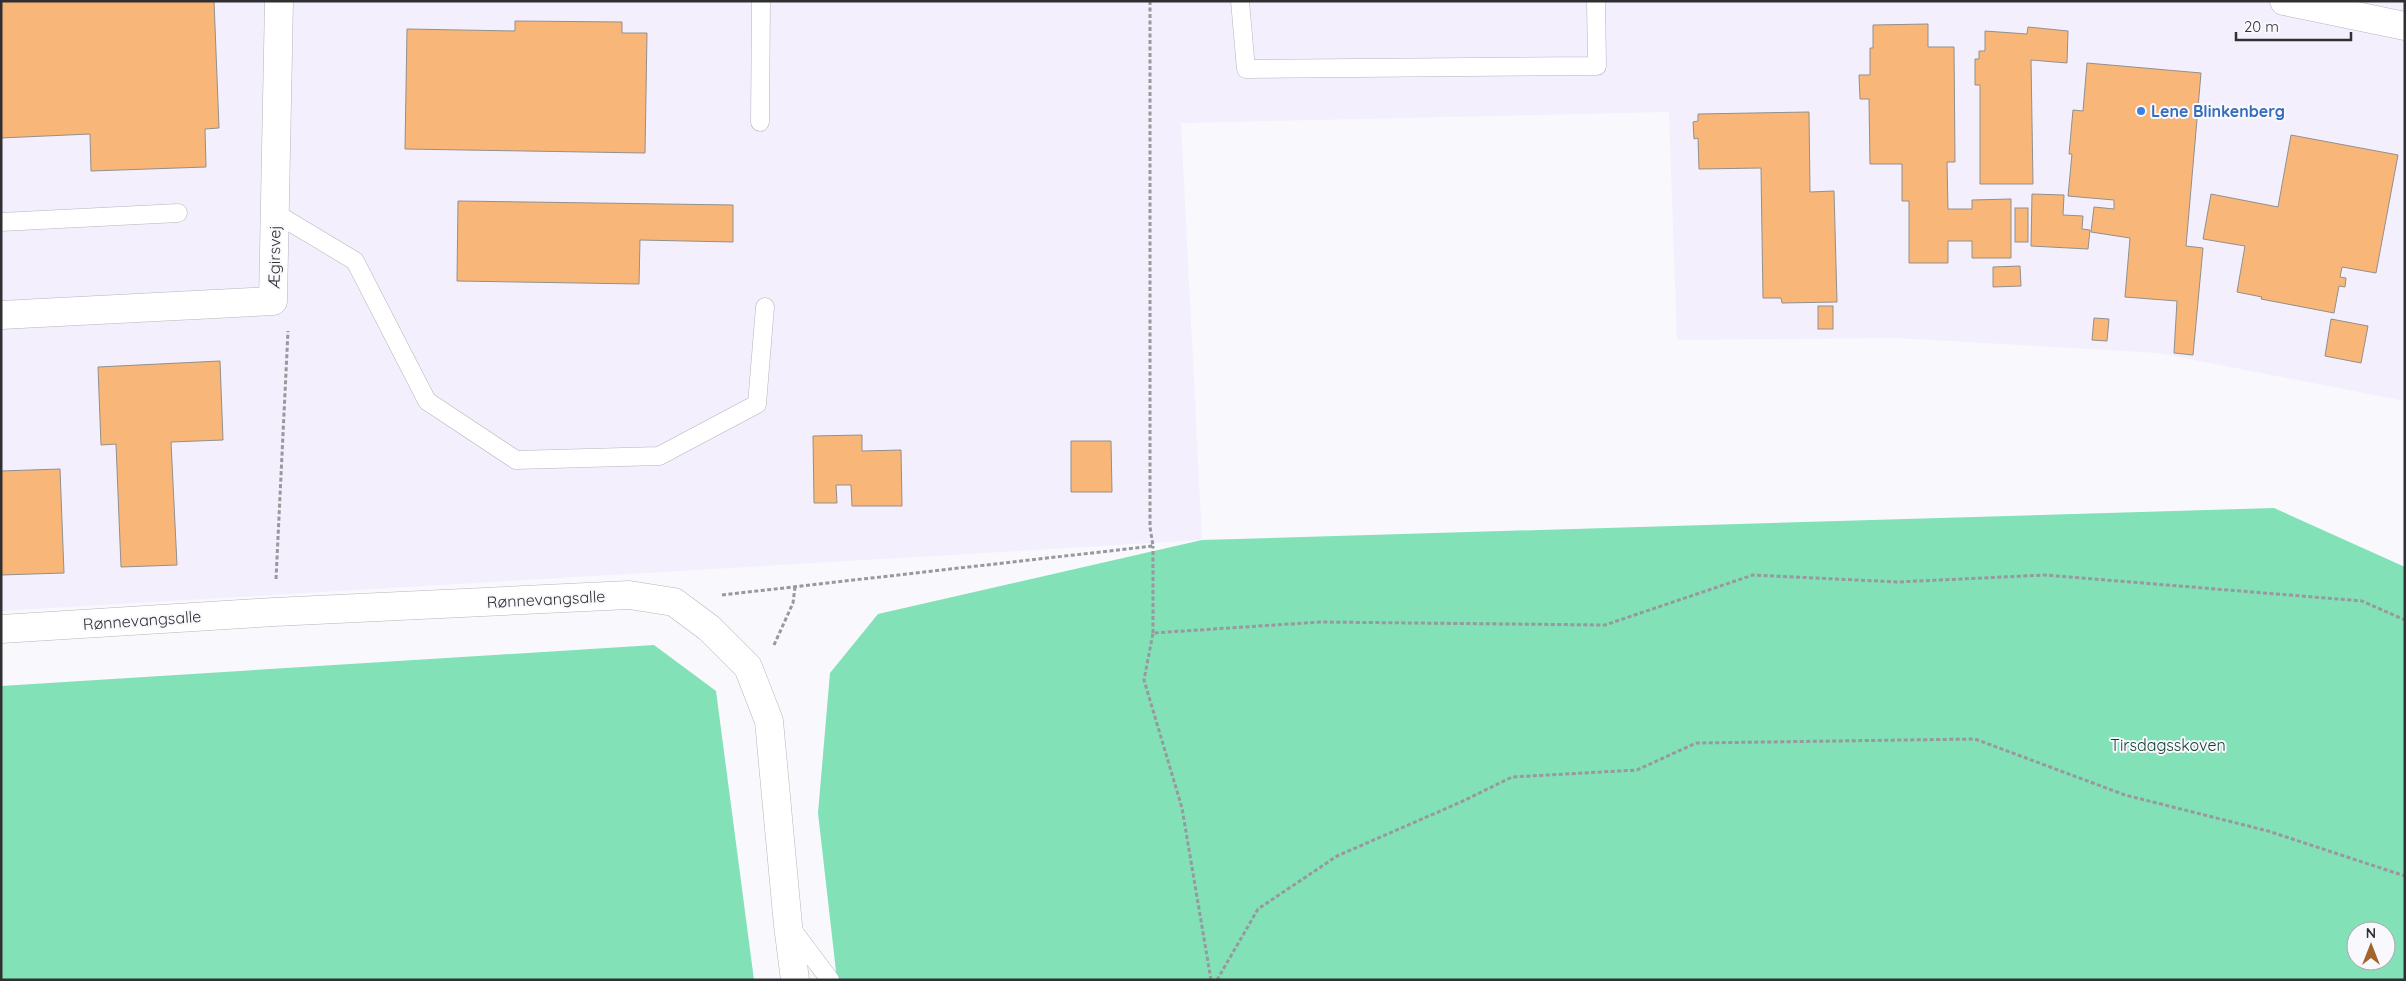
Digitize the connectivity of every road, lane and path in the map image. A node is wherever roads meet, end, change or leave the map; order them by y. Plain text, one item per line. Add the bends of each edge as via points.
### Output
1 (279, 1) edge
2 (760, 1) edge
3 (1150, 1) edge
4 (1240, 1) edge
5 (1596, 1) edge
6 (2284, 1) edge
7 (2405, 26) edge
8 (760, 122) dead end
9 (178, 213) dead end
10 (274, 213) junction
11 (1, 222) edge
12 (273, 301) junction
13 (765, 308) dead end
14 (1, 315) edge
15 (1153, 546) junction
16 (795, 587) junction
17 (674, 602) junction
18 (274, 612) junction
19 (2405, 620) edge
20 (1, 629) edge
21 (1153, 633) junction
22 (755, 684) junction
23 (2405, 876) edge
24 (788, 925) junction
25 (795, 980) edge
26 (830, 980) edge
27 (1211, 980) edge
28 (1216, 980) edge

1 - 10 street, Ægirsvej
2 - 8 lane
3 - 15 path via 1150,527
4 - 5 lane via 1246,69 1597,66
6 - 7 street
9 - 11 lane
10 - 12 street, Ægirsvej
10 - 13 lane via 355,261 427,400 516,460 659,456 757,404
12 - 14 street, Ægirsvej
12 - 18 path via 289,334
15 - 16 path
15 - 21 path
16 - 17 path
16 - 22 path via 794,603
17 - 18 street, Rønnevangsalle via 630,595
17 - 22 street, Rønnevangsalle via 710,628 748,667
18 - 20 street, Rønnevangsalle
19 - 21 path via 2362,602 2044,575 1898,582 1753,575 1605,625 1320,622
21 - 27 path via 1144,680 1182,808
22 - 24 street, Rønnevangsalle via 769,721
23 - 28 path via 2268,831 2125,795 1975,740 1696,743 1637,770 1512,777 1337,856 1258,909
24 - 25 street, Rønnevangsalle
24 - 26 lane

